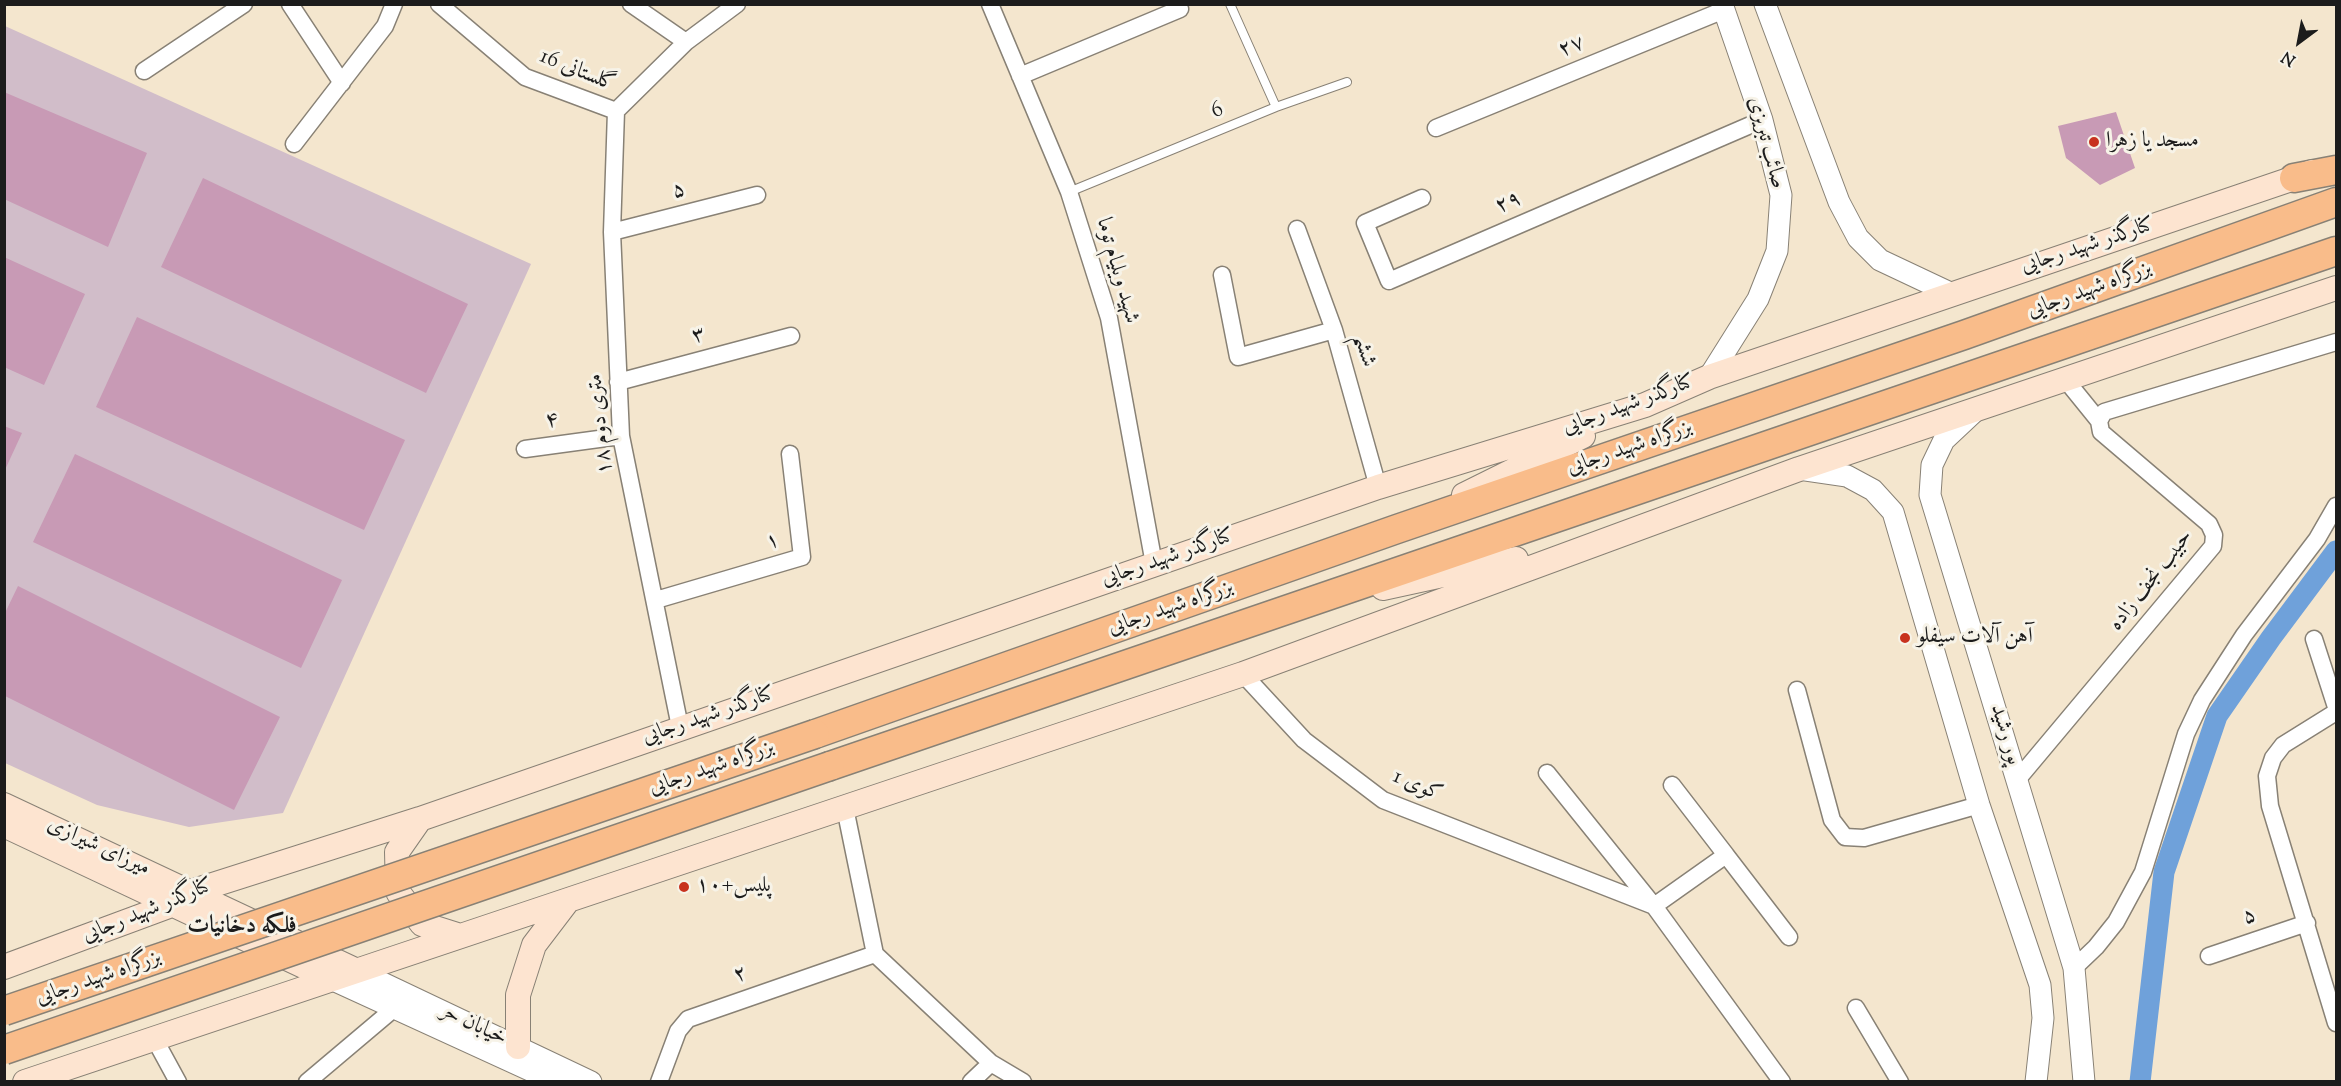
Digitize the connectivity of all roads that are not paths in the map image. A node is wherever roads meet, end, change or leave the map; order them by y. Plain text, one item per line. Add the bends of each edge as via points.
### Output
1 (243, 4) edge
2 (290, 4) edge
3 (394, 4) edge
4 (439, 4) edge
5 (631, 4) edge
6 (737, 4) edge
7 (990, 4) edge
8 (1230, 4) edge
9 (1765, 4) edge
10 (1723, 7) edge
11 (1180, 9) dead end
12 (686, 42) junction
13 (144, 71) dead end
14 (1020, 76) junction
15 (1347, 82) dead end
16 (342, 83) junction
17 (1276, 107) junction
18 (615, 111) junction
19 (1762, 120) junction
20 (1436, 128) dead end
21 (294, 144) dead end
22 (2337, 163) edge
23 (2337, 170) edge
24 (2294, 178) junction
25 (1069, 192) junction
26 (757, 195) dead end
27 (1422, 198) dead end
28 (2337, 202) edge
29 (1297, 229) dead end
30 (612, 232) junction
31 (2337, 251) edge
32 (1222, 275) dead end
33 (2337, 288) edge
34 (1950, 293) junction
35 (1334, 330) junction
36 (791, 336) dead end
37 (2337, 342) edge
38 (1709, 377) junction
39 (2065, 379) junction
40 (618, 382) junction
41 (1645, 405) junction
42 (1980, 407) junction
43 (2099, 422) junction
44 (621, 436) junction
45 (525, 449) dead end
46 (790, 454) dead end
47 (1799, 469) junction
48 (1378, 487) junction
49 (2337, 506) edge
50 (1397, 529) junction
51 (1599, 541) junction
52 (1154, 564) junction
53 (656, 600) junction
54 (1290, 609) junction
55 (2314, 639) dead end
56 (1243, 674) junction
57 (1797, 690) dead end
58 (2337, 707) edge
59 (2337, 712) edge
60 (680, 727) junction
61 (1547, 773) dead end
62 (2017, 780) junction
63 (1672, 785) dead end
64 (4, 804) edge
65 (1979, 805) junction
66 (845, 808) junction
67 (420, 819) junction
68 (4, 825) edge
69 (1726, 855) junction
70 (182, 898) junction
71 (566, 903) junction
72 (1654, 906) junction
73 (2307, 923) junction
74 (460, 936) junction
75 (1789, 938) dead end
76 (875, 954) junction
77 (2209, 956) dead end
78 (4, 967) edge
79 (2074, 968) junction
80 (355, 970) junction
81 (331, 979) junction
82 (401, 1002) junction
83 (1856, 1008) dead end
84 (4, 1011) edge
85 (2337, 1023) edge
86 (154, 1038) junction
87 (518, 1047) junction
88 (4, 1050) edge
89 (991, 1062) junction
90 (544, 1074) edge
91 (34, 1080) edge
92 (178, 1082) edge
93 (307, 1082) edge
94 (591, 1082) edge
95 (659, 1082) edge
96 (971, 1082) edge
97 (1023, 1082) edge
98 (1782, 1082) edge
99 (1900, 1082) edge
100 (2036, 1082) edge
101 (2084, 1082) edge

1 - 13 street
2 - 16 street
3 - 16 street via 385,26
4 - 18 street, گلستانی 16 via 525,77
5 - 12 street
6 - 12 street
7 - 14 street, شهید ویلیام توما
8 - 17 lane
9 - 34 street, صائب تبریزی via 1839,202 1858,238 1880,260
10 - 19 street, صائب تبریزی
10 - 20 street, ۲۷
11 - 14 street
12 - 18 street
14 - 25 street, شهید ویلیام توما
15 - 17 lane, 6
16 - 21 street
17 - 25 lane, 6
18 - 30 street, ۱۸ متری دوم
19 - 27 street, ۲۹ via 1389,281 1365,223
19 - 38 street, صائب تبریزی via 1781,195 1777,251 1758,299
22 - 24 main road, کنارگذر شهید رجایی
23 - 24 highway
24 - 34 main road, کنارگذر شهید رجایی
25 - 52 street, شهید ویلیام توما via 1109,318
26 - 30 street, ۵
28 - 50 highway, بزرگراه شهید رجایی via 1964,335
29 - 35 street, ششم
30 - 40 street, ۱۸ متری دوم
31 - 54 highway, بزرگراه شهید رجایی
32 - 35 street via 1238,357
33 - 39 main road
34 - 38 main road, کنارگذر شهید رجایی
35 - 48 street, ششم
36 - 40 street, ۳
37 - 43 street via 2104,412
38 - 41 main road, کنارگذر شهید رجایی
39 - 42 main road
39 - 43 street
40 - 44 street, ۱۸ متری دوم
41 - 48 main road, کنارگذر شهید رجایی
41 - 50 main road
42 - 47 main road
42 - 62 street, پور رشید via 1944,440 1932,465 1930,495
43 - 62 street, حبیب نجف زاده via 2101,432 2209,524 2213,546
44 - 45 street, ۴
44 - 53 street, ۱۸ متری دوم
46 - 53 street, ۱ via 802,557
47 - 51 main road
47 - 65 street, پور رشید via 1847,476 1873,490 1893,512
48 - 52 main road, کنارگذر شهید رجایی
49 - 79 street via 2202,700 2186,734 2143,872 2116,922
50 - 84 highway, بزرگراه شهید رجایی, bridge via 815,734
51 - 54 main road
51 - 56 main road
52 - 60 main road, کنارگذر شهید رجایی
53 - 60 street, ۱۸ متری دوم
54 - 88 highway, بزرگراه شهید رجایی, bridge
55 - 58 street
56 - 66 main road
56 - 72 street, کوی 1 via 1304,740 1383,800
57 - 65 street via 1832,820 1845,837 1863,838
59 - 73 street via 2283,745 2267,776 2270,806
60 - 67 main road, کنارگذر شهید رجایی
61 - 72 street
62 - 79 street, پور رشید
63 - 69 street
64 - 70 main road, میرزای شیرازی
65 - 100 street, پور رشید via 2040,985 2043,1017
66 - 71 main road
66 - 76 street
67 - 70 main road, کنارگذر شهید رجایی
67 - 74 main road via 397,852 398,892 422,924
68 - 70 main road, میرزای شیرازی
69 - 72 street
69 - 75 street
70 - 78 main road, کنارگذر شهید رجایی
70 - 80 main road, میرزای شیرازی
70 - 81 main road, میرزای شیرازی
71 - 74 main road
71 - 87 main road via 534,945 518,995
72 - 98 street
73 - 77 street, ۵
73 - 85 street
74 - 80 main road
76 - 89 street
76 - 95 street, ۲ via 688,1018 678,1031
79 - 101 street, پور رشید
80 - 81 main road
80 - 82 street, خیابان حر
81 - 82 street, خیابان حر
81 - 86 main road
82 - 87 street, خیابان حر
82 - 90 street, خیابان حر
82 - 93 street
83 - 99 street
86 - 91 main road
86 - 92 street
87 - 90 street, خیابان حر
89 - 96 street
89 - 97 street
90 - 94 street, خیابان حر

